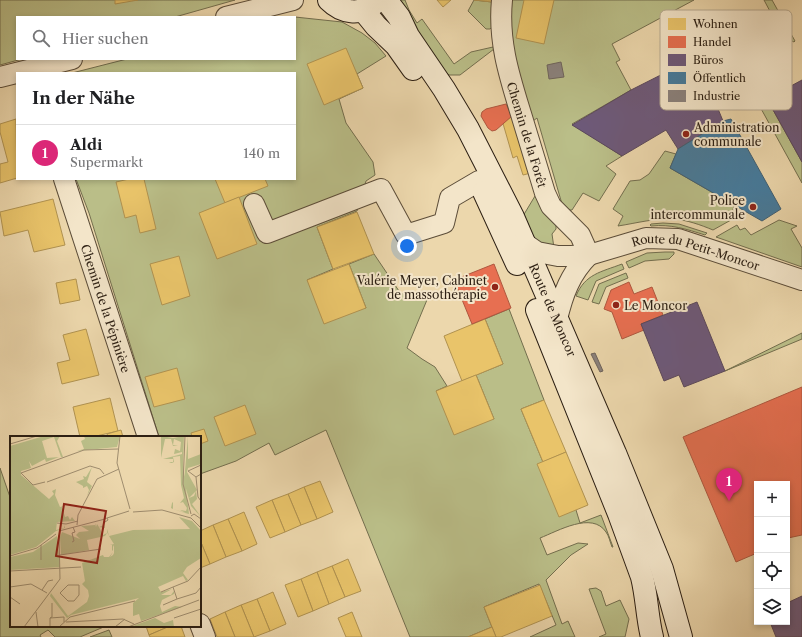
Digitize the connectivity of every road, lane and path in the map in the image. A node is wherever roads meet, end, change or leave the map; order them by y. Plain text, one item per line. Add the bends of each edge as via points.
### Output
1 (293, 0) edge
2 (329, 0) edge
3 (386, 0) edge
4 (502, 0) edge
5 (371, 5) edge
6 (230, 16) edge
7 (69, 60) edge
8 (28, 72) edge
9 (16, 74) edge
10 (0, 77) edge
11 (64, 180) edge
12 (479, 181) junction
13 (254, 204) dead end
14 (524, 243) junction
15 (589, 255) junction
16 (802, 280) edge
17 (557, 319) junction
18 (148, 436) edge
19 (201, 627) edge
20 (205, 637) edge
21 (652, 637) edge
22 (681, 637) edge

1 - 6 street
2 - 5 main road via 343,10 352,12
3 - 14 main road, Route de Moncor via 468,129
4 - 15 street, Chemin de la Forêt via 500,26 504,54 545,193 552,206 580,235
5 - 12 main road, Route de Moncor via 376,26 396,45 420,80 454,133
7 - 8 street
9 - 10 street
11 - 18 street, Chemin de la Pépinière
12 - 13 street via 450,198 444,223 406,235 382,189 267,234
12 - 21 main road, Route de Moncor via 545,330 619,514 645,588
14 - 15 street, Route du Petit-Moncor via 537,252 558,256
14 - 17 main road, Route de Moncor
15 - 16 street, Route du Petit-Moncor via 646,238 678,239
15 - 17 street via 578,266 568,284
17 - 22 main road, Route de Moncor via 662,569
19 - 20 street

